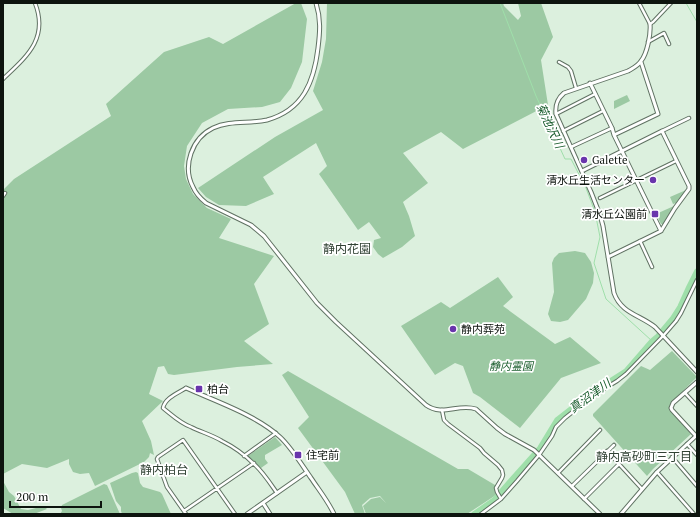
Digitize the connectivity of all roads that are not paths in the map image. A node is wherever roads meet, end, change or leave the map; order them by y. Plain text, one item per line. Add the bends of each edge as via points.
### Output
1 (35, 3) edge
2 (316, 3) edge
3 (639, 3) edge
4 (671, 3) edge
5 (650, 24) junction
6 (648, 43) junction
7 (669, 44) dead end
8 (559, 62) dead end
9 (641, 62) junction
10 (3, 79) edge
11 (590, 83) junction
12 (576, 88) junction
13 (595, 94) junction
14 (604, 111) junction
15 (556, 114) junction
16 (689, 118) dead end
17 (612, 128) junction
18 (562, 131) junction
19 (662, 131) junction
20 (614, 135) junction
21 (570, 148) junction
22 (622, 151) junction
23 (676, 160) junction
24 (582, 171) junction
25 (636, 180) junction
26 (600, 198) dead end
27 (661, 231) junction
28 (640, 241) junction
29 (608, 257) junction
30 (652, 267) dead end
31 (697, 280) edge
32 (663, 335) junction
33 (697, 372) edge
34 (697, 382) edge
35 (186, 388) joint
36 (685, 393) junction
37 (697, 406) edge
38 (442, 410) junction
39 (600, 430) dead end
40 (276, 434) junction
41 (697, 435) edge
42 (687, 444) junction
43 (614, 445) dead end
44 (607, 451) junction
45 (539, 454) junction
46 (697, 455) edge
47 (244, 456) junction
48 (672, 457) junction
49 (254, 463) junction
50 (619, 464) junction
51 (307, 472) junction
52 (657, 472) junction
53 (558, 473) junction
54 (572, 486) junction
55 (697, 486) edge
56 (216, 489) junction
57 (642, 489) junction
58 (277, 493) junction
59 (500, 498) junction
60 (584, 499) junction
61 (263, 503) junction
62 (185, 513) edge
63 (235, 514) edge
64 (247, 514) edge
65 (270, 514) edge
66 (334, 514) edge
67 (481, 514) edge
68 (600, 514) edge
69 (621, 514) edge
70 (694, 514) edge

1 - 10 street via 39,22 37,38 29,54
2 - 38 street via 320,25 316,64 304,93 292,107 274,117 256,122 226,124 206,132 190,154 190,181 196,193 206,203 251,225 264,236 317,303 336,322 426,405 432,409
3 - 5 street
4 - 5 street
5 - 6 street
6 - 7 street via 664,33
6 - 9 street
8 - 12 street via 568,67
9 - 11 street via 628,70
9 - 20 street via 658,114
11 - 12 street
11 - 13 street
12 - 15 street via 559,98 555,107
13 - 14 street
13 - 15 street
14 - 17 street
14 - 18 street
15 - 18 street
16 - 19 street
17 - 20 street
17 - 21 street
18 - 21 street
19 - 22 street
19 - 23 street
20 - 22 street
21 - 24 street
22 - 24 street
22 - 25 street
23 - 25 street
23 - 27 street via 689,187
24 - 29 street via 600,215
25 - 26 street
25 - 27 street
27 - 28 street
28 - 29 street
28 - 30 street
29 - 32 street via 618,303 627,311 649,322
31 - 32 street via 681,313
32 - 33 street
32 - 45 street via 626,374 565,418 556,427
34 - 36 street
35 - 40 street via 248,415
35 - 47 street via 168,399 163,408 190,427 221,440
36 - 37 street
36 - 41 street via 671,408
38 - 45 street via 472,407 505,434
38 - 59 street via 444,420 480,448 502,470 503,475 496,488
39 - 53 street
40 - 47 street
40 - 51 street via 286,443
41 - 42 street
42 - 46 street
42 - 48 street
43 - 44 street
44 - 50 street
44 - 54 street
45 - 53 street
45 - 59 street
47 - 49 street
48 - 52 street
48 - 55 street
49 - 56 street
49 - 58 street
50 - 57 street
50 - 60 street
51 - 58 street
51 - 66 street
52 - 57 street
52 - 70 street
53 - 54 street
54 - 60 street
56 - 62 street
56 - 62 street via 183,440 164,453 157,459 167,487
56 - 63 street
57 - 69 street
58 - 61 street
59 - 67 street
60 - 68 street
61 - 64 street
61 - 65 street

